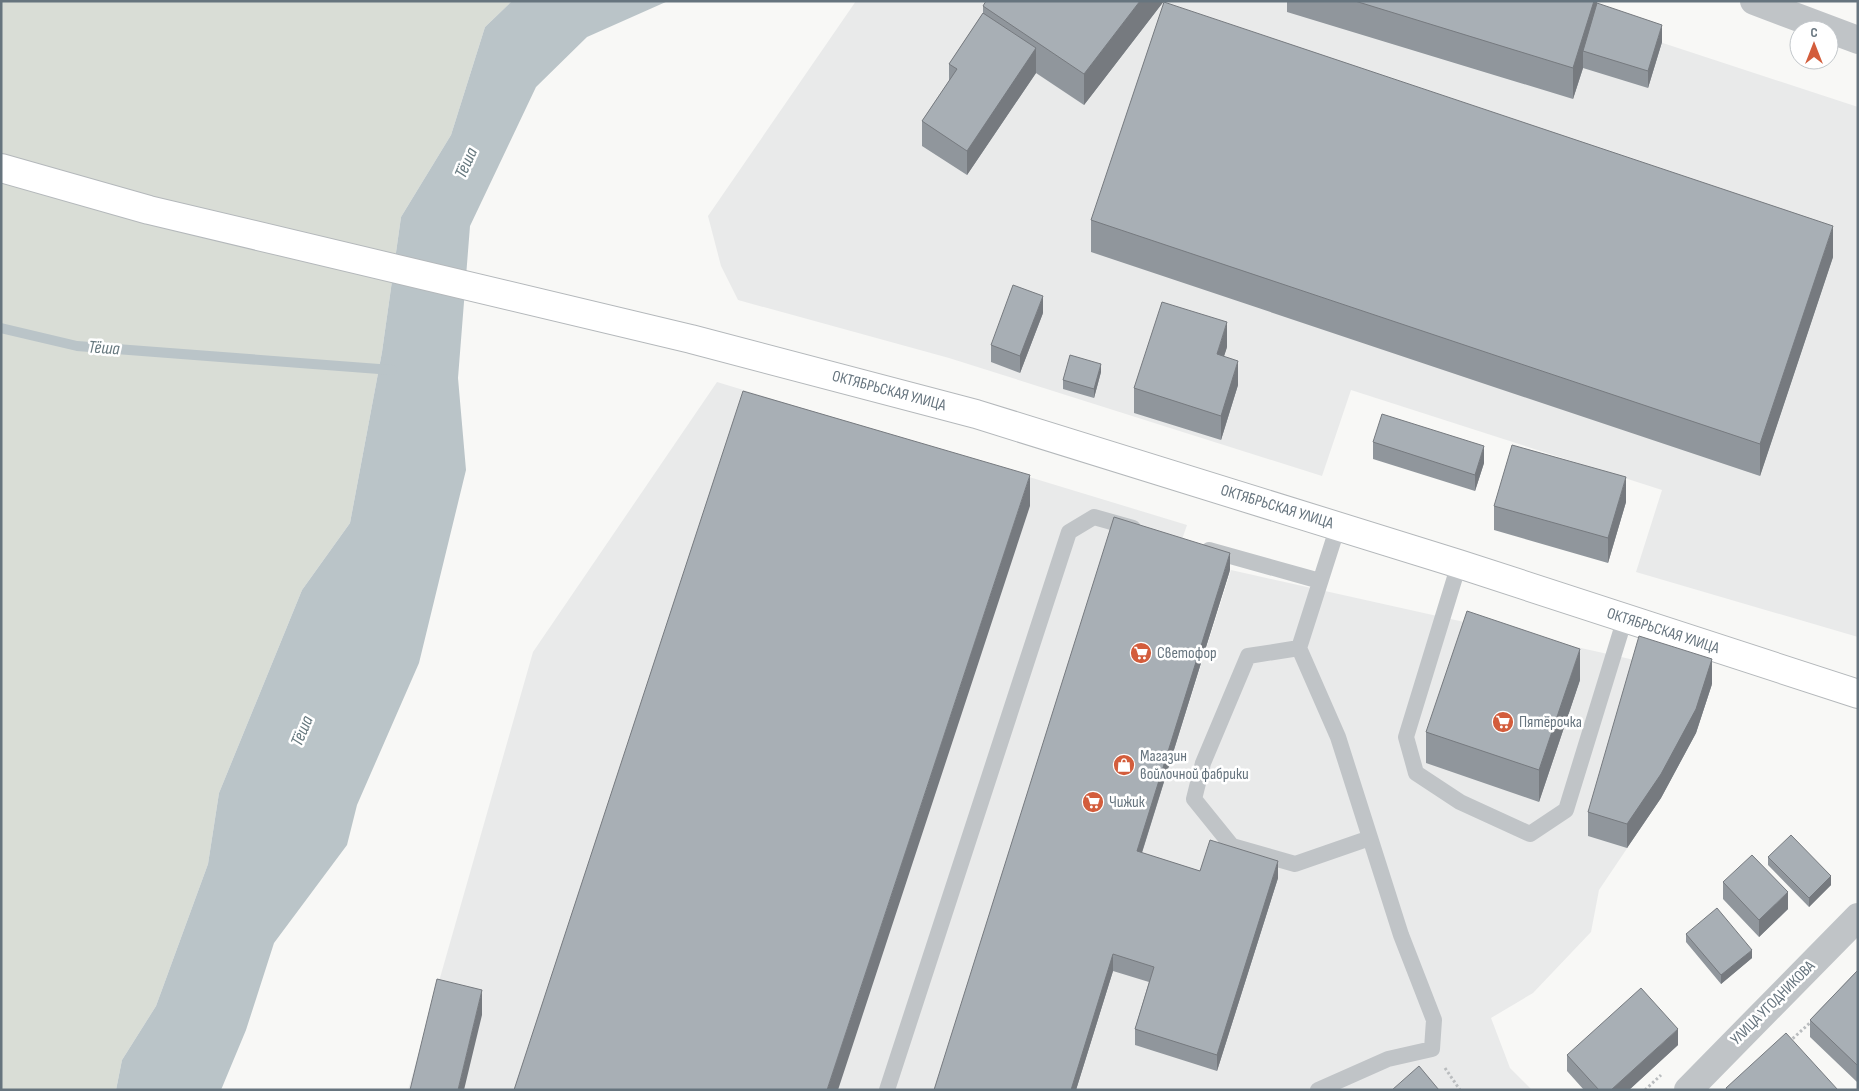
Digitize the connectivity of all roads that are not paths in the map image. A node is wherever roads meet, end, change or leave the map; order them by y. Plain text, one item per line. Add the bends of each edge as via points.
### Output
1 (1754, 1) edge
2 (1858, 40) edge
3 (1, 166) edge
4 (1338, 526) junction
5 (1150, 533) edge
6 (1196, 547) edge
7 (1459, 564) junction
8 (1320, 581) junction
9 (1624, 618) junction
10 (1299, 648) junction
11 (1858, 694) edge
12 (1370, 838) junction
13 (1858, 917) edge
14 (888, 1090) edge
15 (1318, 1090) edge
16 (1688, 1090) edge

1 - 2 street
3 - 4 main road, ОКТЯБРЬСКАЯ УЛИЦА via 149,210 691,339 976,414
4 - 7 main road, ОКТЯБРЬСКАЯ УЛИЦА
4 - 8 lane
5 - 14 lane via 1094,517 1069,532
6 - 8 lane
7 - 9 main road, ОКТЯБРЬСКАЯ УЛИЦА
7 - 9 lane via 1406,737 1416,774 1460,802 1530,834 1566,810
8 - 10 lane
9 - 11 main road, ОКТЯБРЬСКАЯ УЛИЦА
10 - 12 lane via 1338,737
10 - 12 lane via 1248,656 1203,763 1194,799 1232,846 1295,864
12 - 15 lane via 1401,935 1434,1020 1432,1049 1388,1059
13 - 16 street, УЛИЦА УГОДНИКОВА

